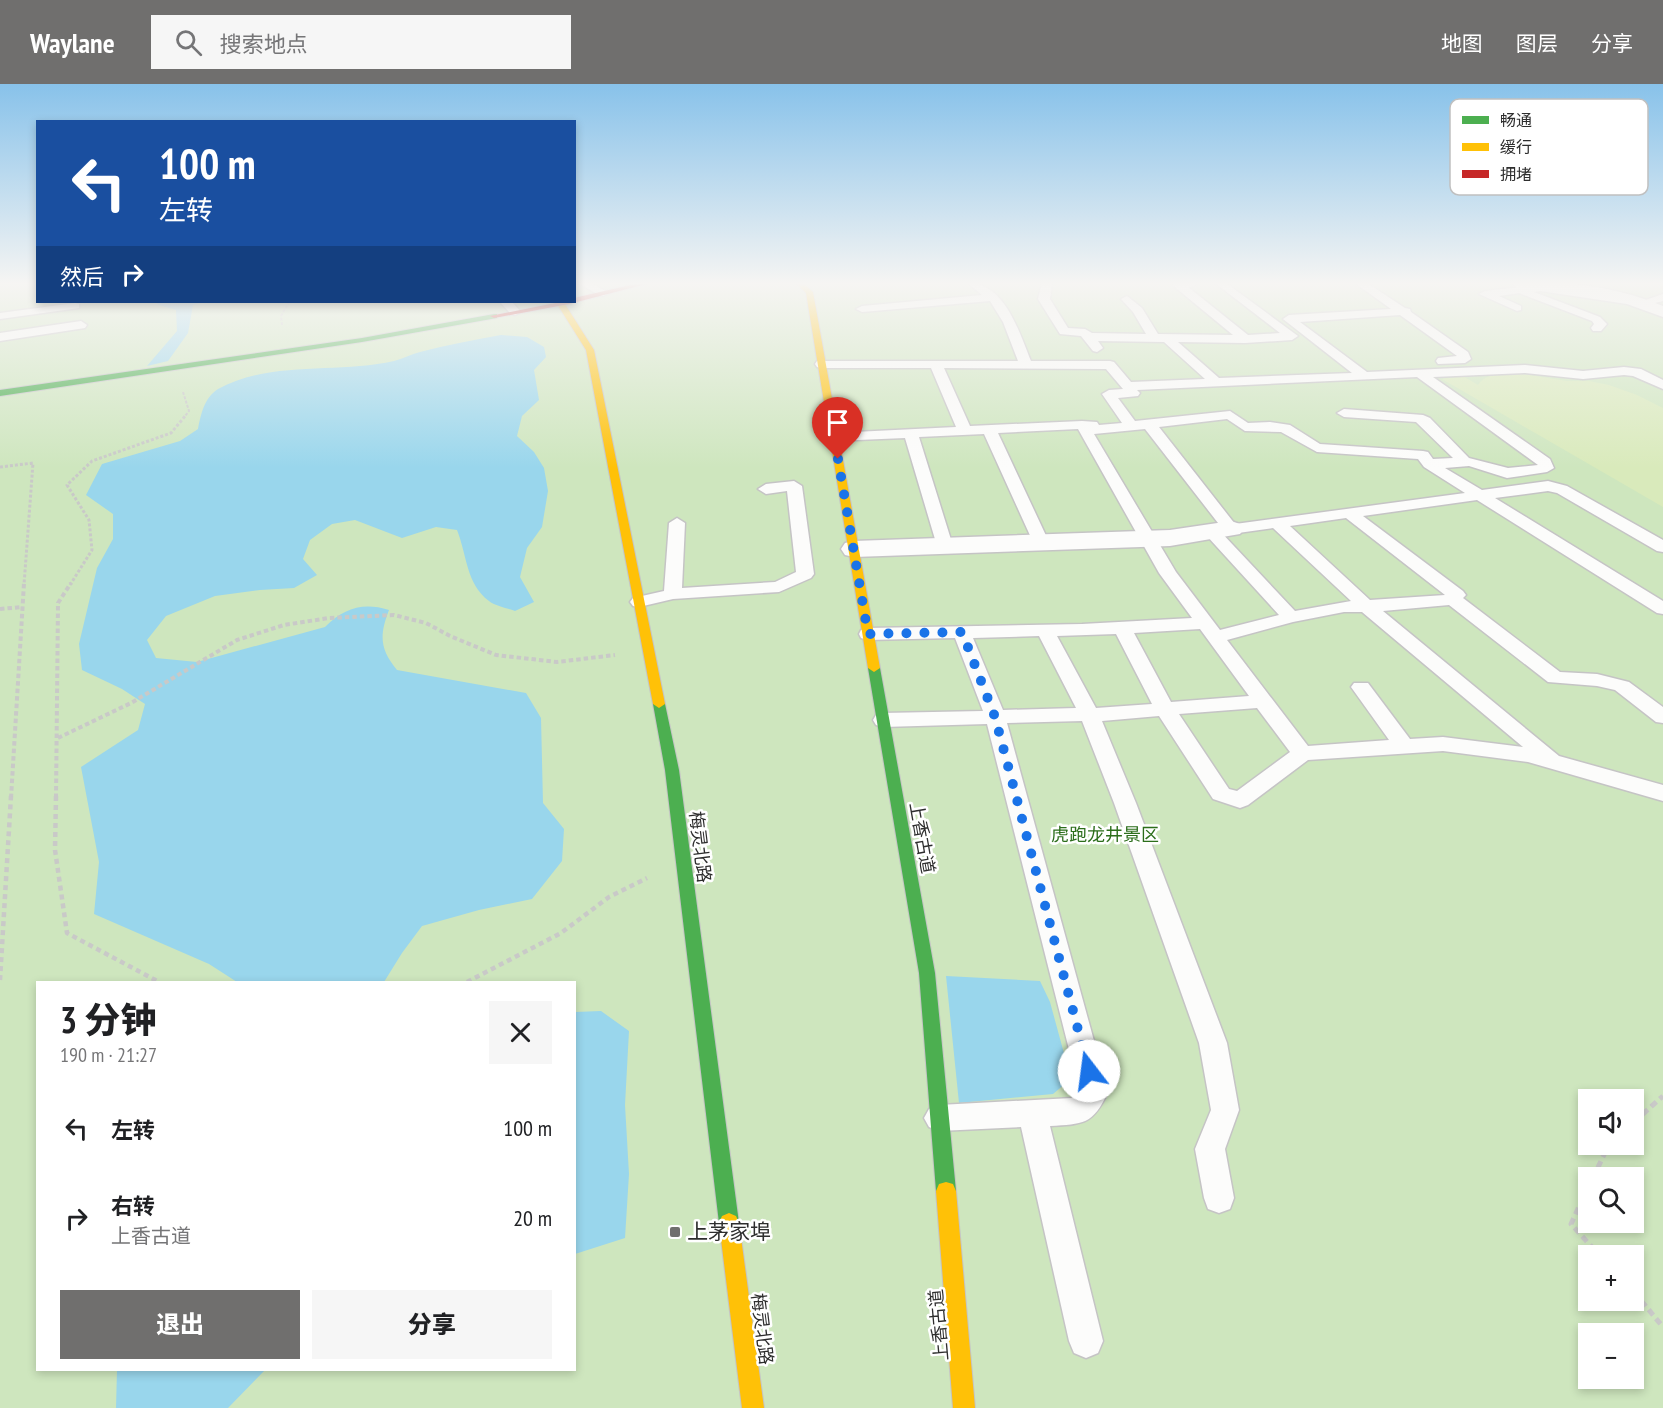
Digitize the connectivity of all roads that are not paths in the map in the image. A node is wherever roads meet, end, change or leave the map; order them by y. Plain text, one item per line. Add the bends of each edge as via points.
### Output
1 (331, 345) edge
2 (588, 345) edge
3 (818, 345) edge
4 (1018, 345) edge
5 (1094, 345) edge
6 (1169, 345) edge
7 (1324, 345) edge
8 (1449, 345) edge
9 (821, 364) junction
10 (936, 365) junction
11 (1026, 365) junction
12 (1110, 365) junction
13 (1414, 368) junction
14 (1364, 375) junction
15 (1216, 382) junction
16 (1663, 385) edge
17 (1128, 386) junction
18 (0, 393) edge
19 (1344, 413) dead end
20 (1149, 424) junction
21 (1082, 425) junction
22 (1131, 426) junction
23 (989, 429) junction
24 (965, 430) junction
25 (911, 433) junction
26 (834, 436) junction
27 (1465, 462) junction
28 (1429, 464) junction
29 (766, 489) dead end
30 (1480, 496) junction
31 (1349, 513) junction
32 (1276, 522) junction
33 (677, 523) dead end
34 (1221, 531) junction
35 (1149, 538) junction
36 (1041, 542) junction
37 (945, 546) junction
38 (1663, 547) edge
39 (854, 549) junction
40 (673, 594) junction
41 (1453, 599) junction
42 (639, 602) junction
43 (1366, 606) junction
44 (1663, 609) edge
45 (1291, 617) junction
46 (1122, 628) junction
47 (1211, 630) junction
48 (1045, 631) junction
49 (962, 632) junction
50 (868, 634) junction
51 (1361, 687) dead end
52 (1263, 701) junction
53 (1165, 709) junction
54 (1089, 714) junction
55 (995, 717) junction
56 (1663, 717) edge
57 (883, 720) junction
58 (1404, 746) junction
59 (1302, 754) junction
60 (1554, 762) junction
61 (1663, 793) edge
62 (1033, 1114) junction
63 (939, 1118) junction
64 (1219, 1198) dead end
65 (1086, 1341) dead end
66 (753, 1408) edge
67 (964, 1408) edge

1 - 18 street
2 - 42 street, 梅灵北路
3 - 9 street, 上香古道
4 - 11 lane
5 - 12 lane
6 - 15 lane
7 - 14 lane
8 - 13 lane via 1465,359
9 - 10 lane
9 - 26 street, 上香古道
10 - 11 lane
10 - 24 lane
11 - 12 lane
12 - 17 lane
13 - 14 lane
13 - 16 lane via 1525,369 1583,375 1624,371 1636,372
13 - 27 lane via 1545,462 1547,468 1507,473
14 - 15 lane
15 - 17 lane
17 - 22 lane via 1133,393 1109,394
19 - 27 lane via 1418,418
20 - 22 lane
20 - 28 lane via 1230,415 1245,428 1285,428 1317,448 1423,455
20 - 34 lane
21 - 22 lane via 1092,425 1095,430
21 - 23 lane
21 - 35 lane
23 - 24 lane
23 - 36 lane
24 - 25 lane
25 - 26 lane
25 - 37 lane
26 - 39 street, 上香古道
27 - 28 lane
28 - 30 lane
29 - 40 lane via 794,486 805,574 779,587
30 - 31 lane
30 - 38 lane via 1548,486 1562,489
30 - 44 lane
31 - 32 lane
31 - 41 lane via 1457,595
32 - 34 lane
32 - 43 lane
33 - 40 lane
34 - 35 street
34 - 45 lane
35 - 36 street
35 - 47 lane via 1168,573
36 - 37 street
37 - 39 street
39 - 50 street, 上香古道
40 - 42 lane
41 - 43 lane
41 - 56 lane via 1555,678 1622,686
42 - 66 street, 梅灵北路 via 672,770
43 - 45 lane
43 - 60 lane
45 - 47 lane
46 - 47 lane
46 - 48 lane
46 - 53 lane
47 - 52 lane
48 - 49 lane
48 - 54 lane
49 - 50 lane
49 - 55 lane
50 - 57 street, 上香古道
51 - 58 lane
52 - 53 lane
52 - 59 lane
53 - 54 lane
53 - 59 lane via 1221,794 1240,800
54 - 55 lane
54 - 64 lane via 1213,1043 1225,1110 1210,1149
55 - 57 lane
55 - 62 lane via 1094,1092 1079,1111
57 - 63 street, 上香古道 via 927,973
58 - 59 lane
58 - 60 lane via 1443,744
60 - 61 lane
62 - 63 lane
62 - 65 lane
63 - 67 street, 上香古道

